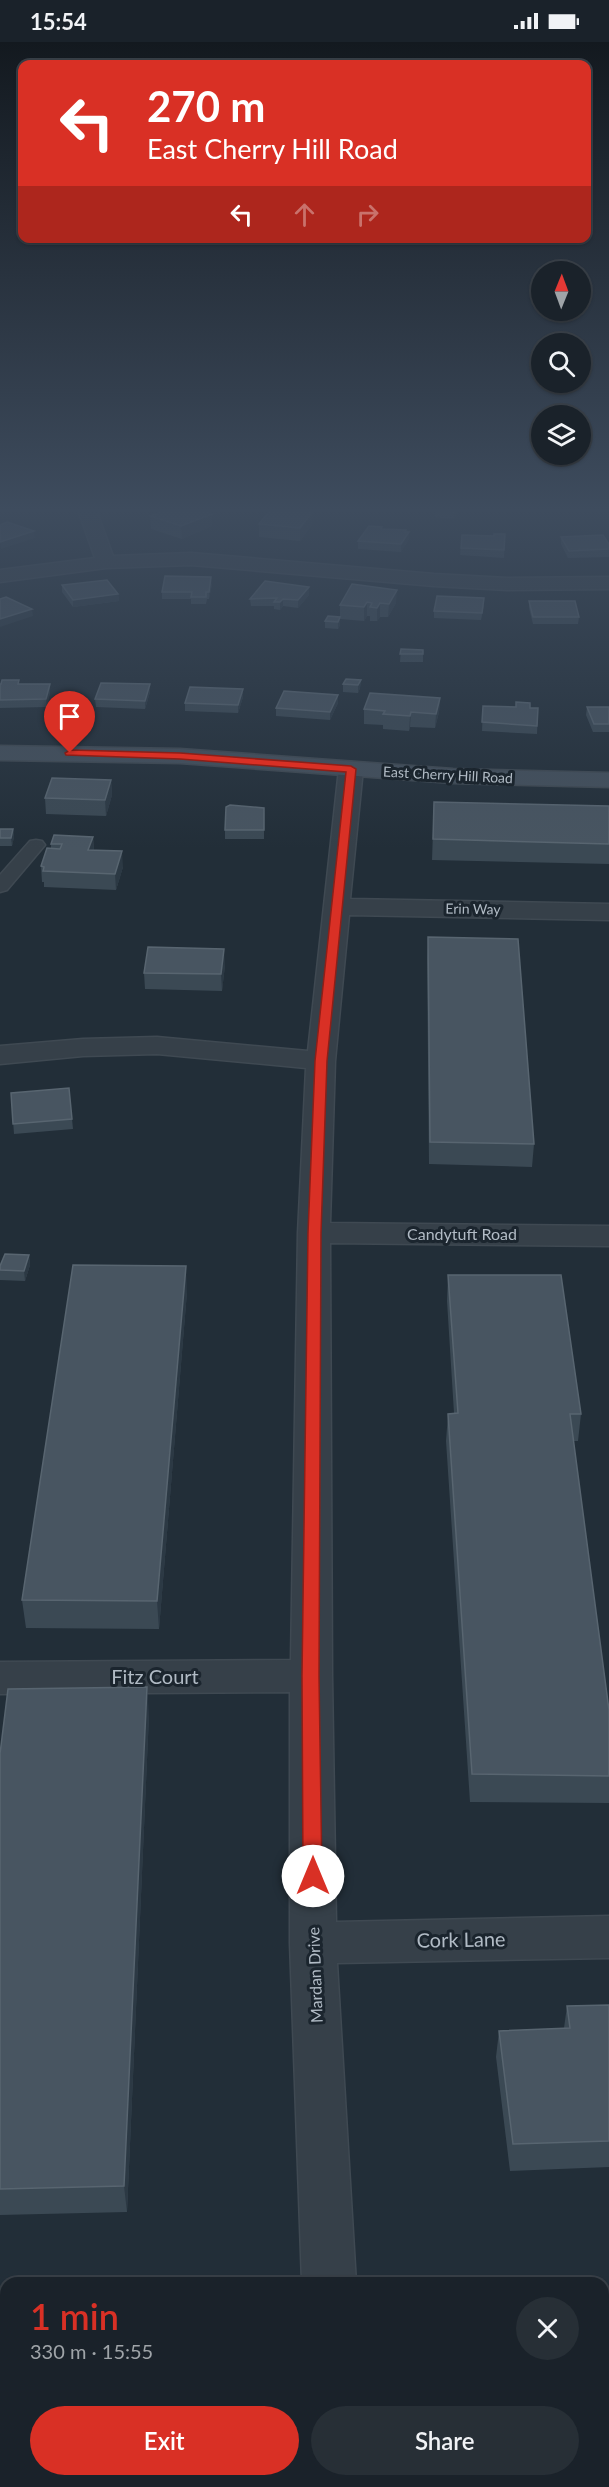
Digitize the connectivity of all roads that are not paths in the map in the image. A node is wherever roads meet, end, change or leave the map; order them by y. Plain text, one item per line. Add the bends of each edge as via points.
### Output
1 (0, 753) edge
2 (351, 769) junction
3 (609, 780) edge
4 (36, 845) dead end
5 (0, 886) edge
6 (337, 907) junction
7 (609, 912) edge
8 (0, 1055) edge
9 (321, 1061) junction
10 (314, 1233) junction
11 (609, 1236) edge
12 (311, 1676) junction
13 (0, 1678) edge
14 (609, 1937) edge
15 (313, 1943) junction
16 (330, 2277) edge

1 - 2 main road, East Cherry Hill Road via 180,756
2 - 3 main road, East Cherry Hill Road via 453,777
2 - 6 street, Mardan Drive
4 - 5 lane
6 - 7 street, Erin Way
6 - 9 street, Mardan Drive
8 - 9 street via 134,1045 214,1048
9 - 10 street, Mardan Drive
10 - 11 street, Candytuft Road
10 - 12 street, Mardan Drive
12 - 13 street, Fitz Court
12 - 15 street, Mardan Drive
14 - 15 street, Cork Lane
15 - 16 street, Mardan Drive

